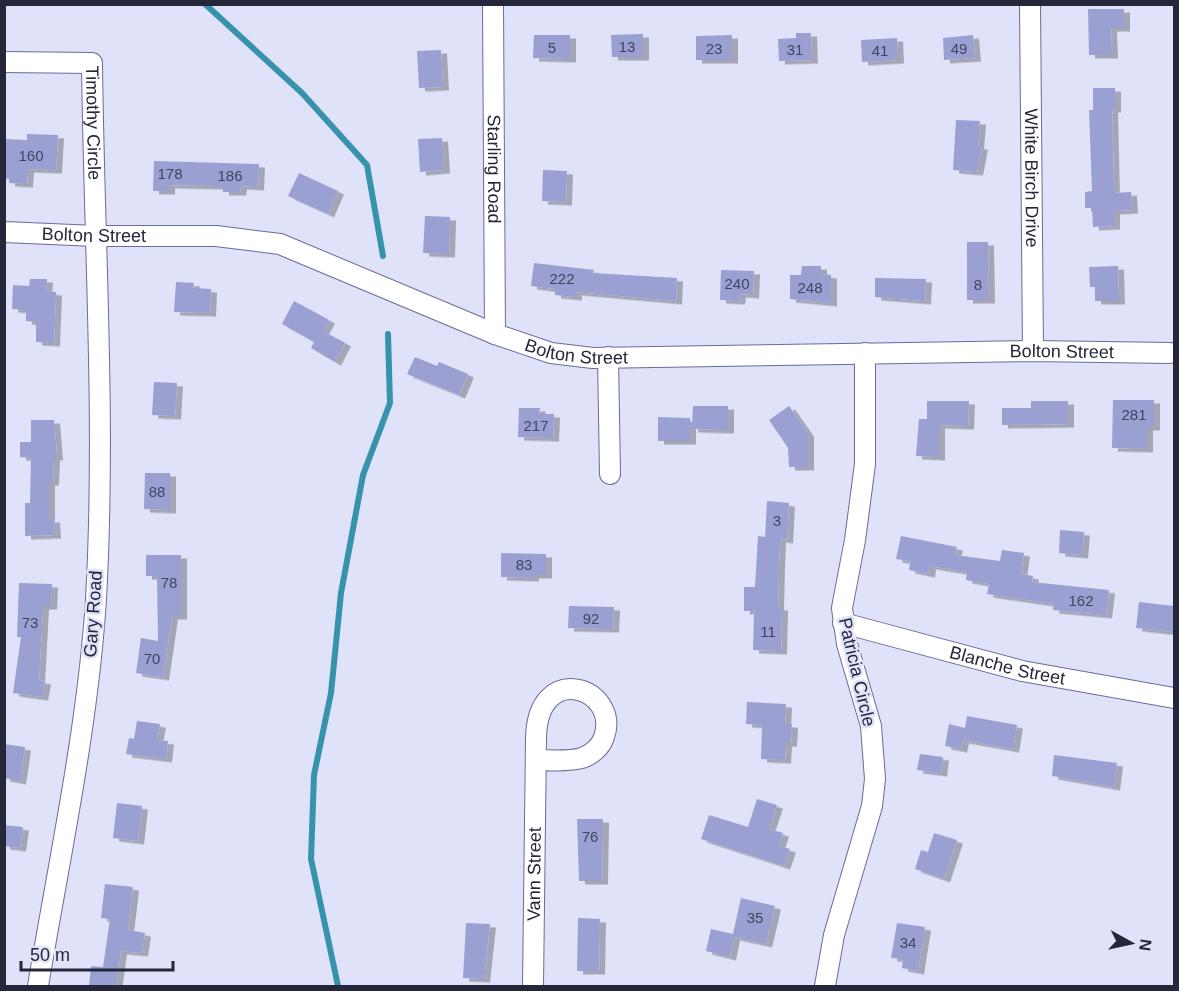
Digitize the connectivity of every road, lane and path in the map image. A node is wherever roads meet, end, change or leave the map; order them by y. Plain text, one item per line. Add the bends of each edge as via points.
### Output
1 (493, 4) edge
2 (1030, 4) edge
3 (4, 62) edge
4 (4, 232) edge
5 (96, 236) junction
6 (495, 334) junction
7 (1033, 351) junction
8 (865, 353) junction
9 (1170, 353) dead end
10 (608, 357) junction
11 (610, 474) dead end
12 (843, 624) junction
13 (1174, 698) edge
14 (536, 760) dead end
15 (38, 987) edge
16 (533, 987) edge
17 (825, 987) edge

1 - 6 street, Starling Road
2 - 7 street, White Birch Drive
3 - 5 street, Timothy Circle via 93,63
4 - 5 street, Bolton Street
5 - 6 street, Bolton Street via 216,236 280,244
5 - 15 street, Gary Road via 100,423 96,600 87,692
6 - 10 street, Bolton Street via 551,353
7 - 8 street, Bolton Street
7 - 9 street, Bolton Street
8 - 10 street, Bolton Street
8 - 12 street, Patricia Circle via 865,464 842,608
10 - 11 street
12 - 13 street, Blanche Street via 1022,670
12 - 17 street, Patricia Circle via 871,726 875,779 872,806 834,936
14 - 16 street, Vann Street

